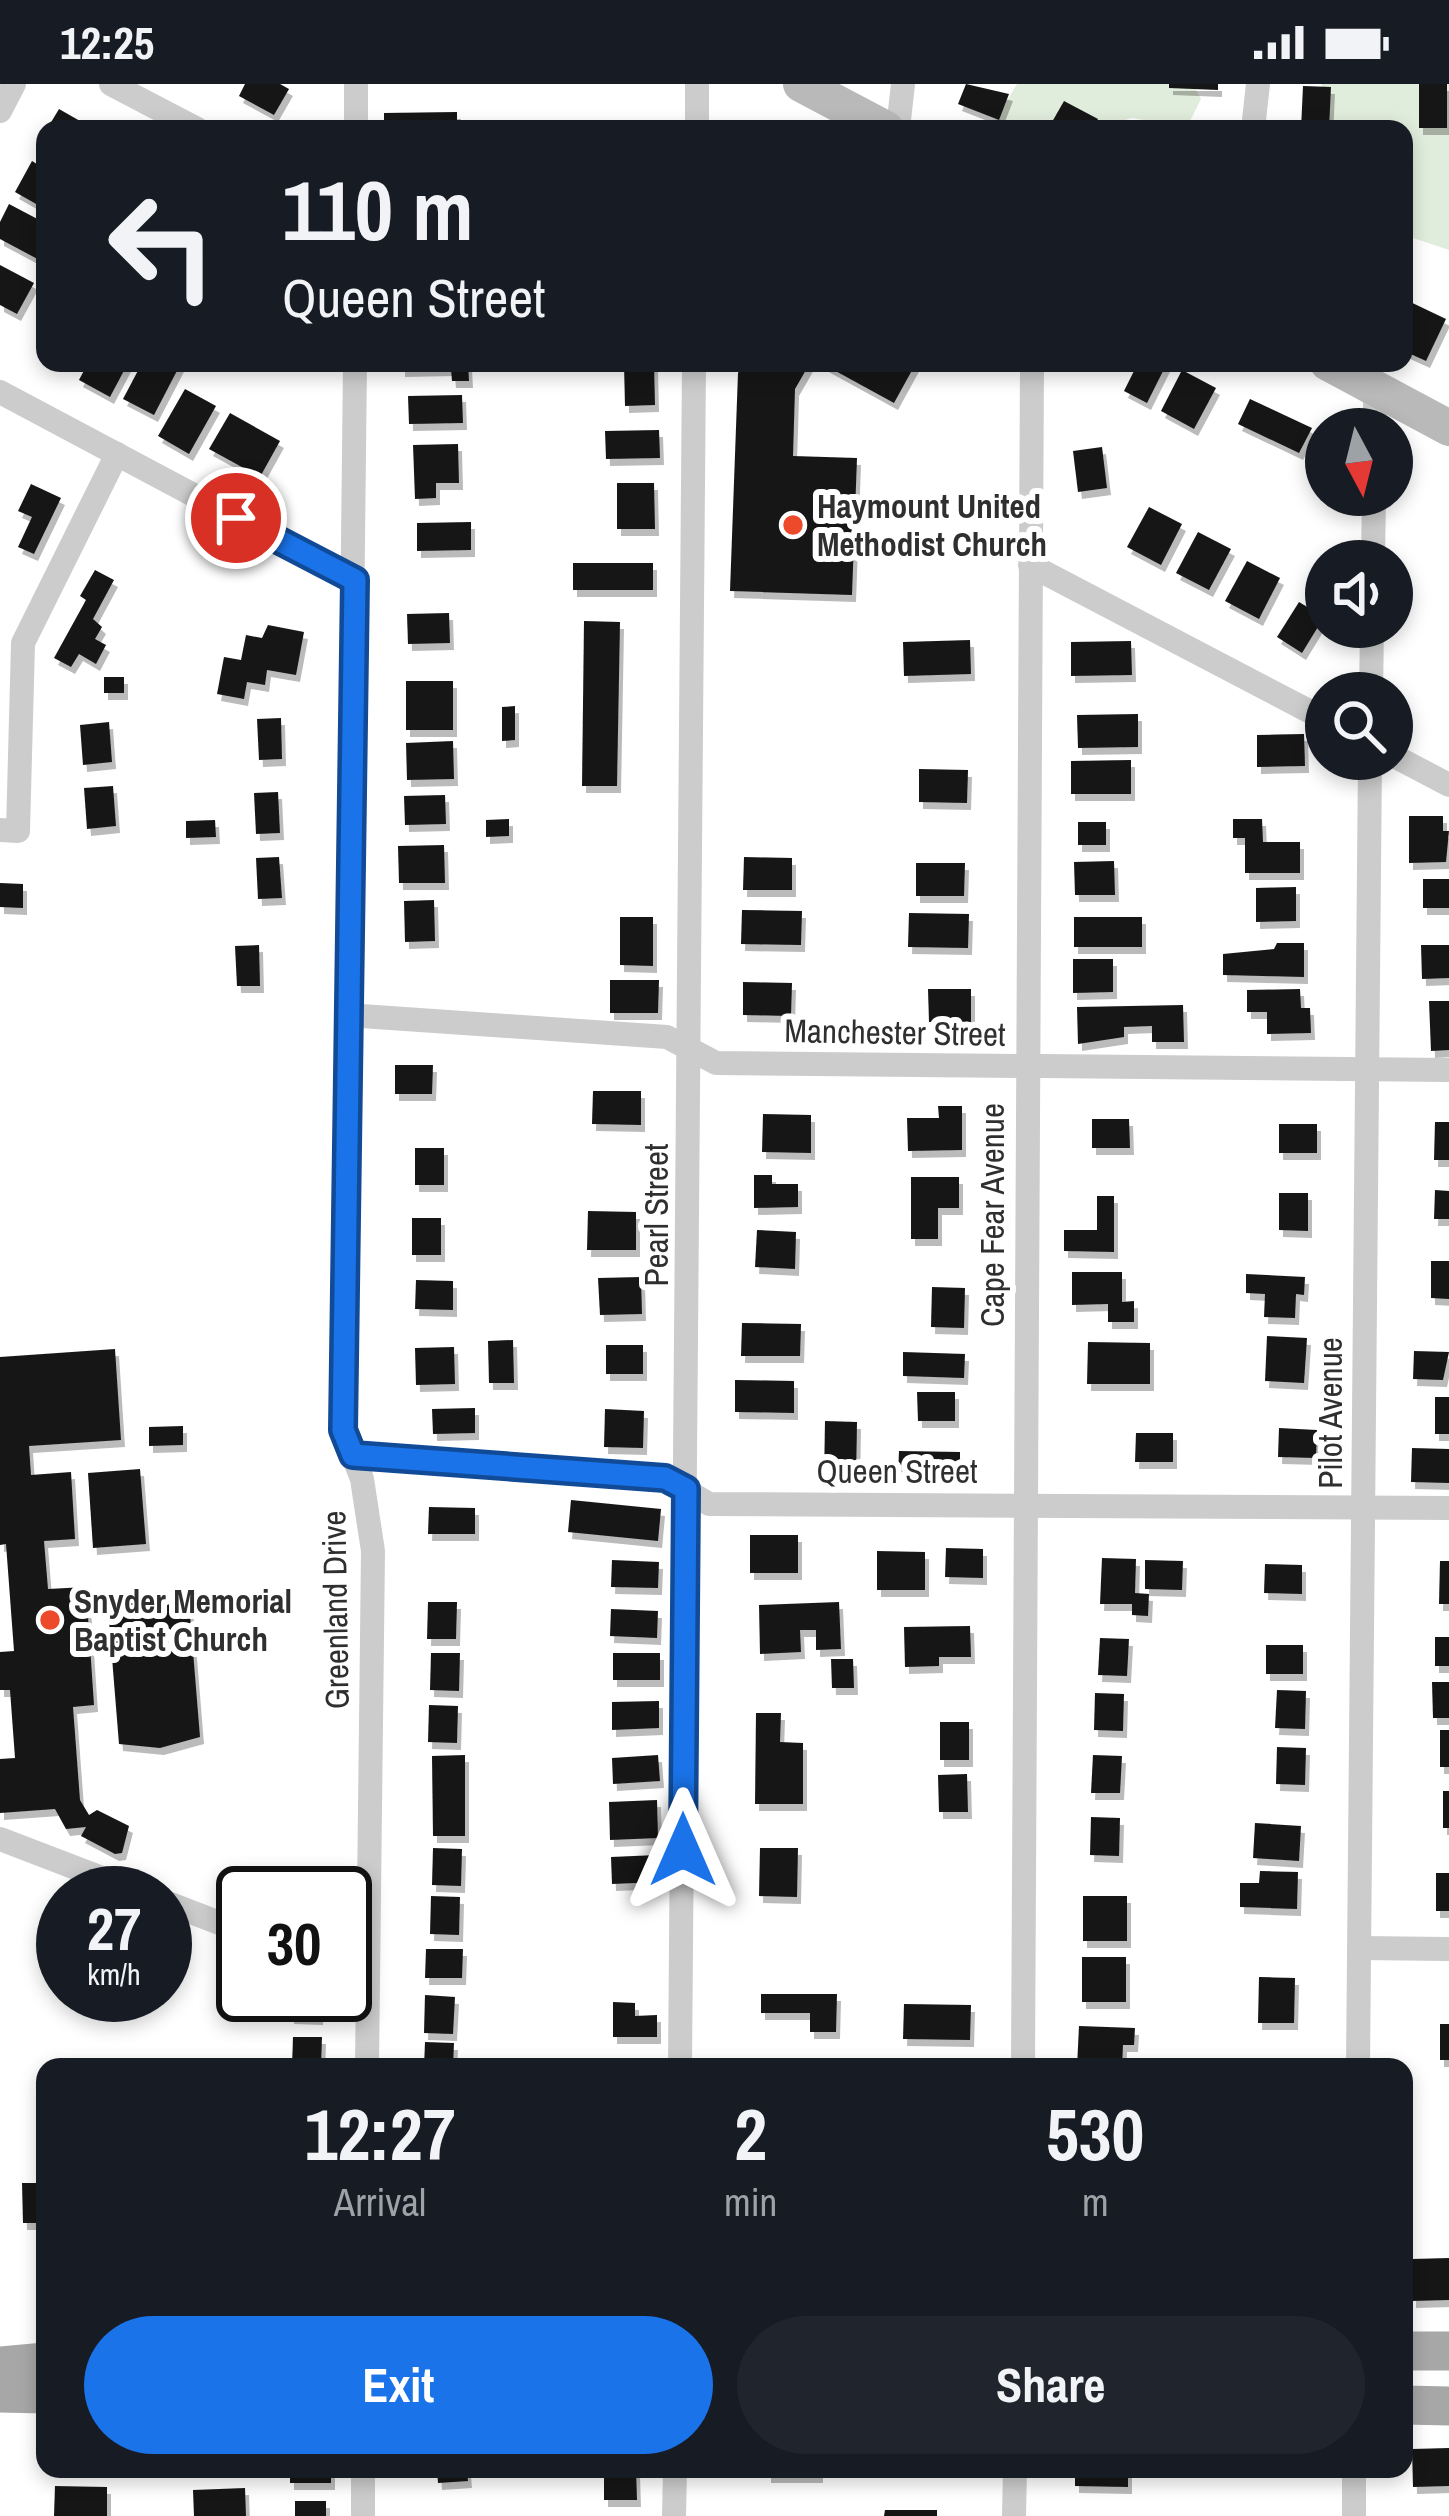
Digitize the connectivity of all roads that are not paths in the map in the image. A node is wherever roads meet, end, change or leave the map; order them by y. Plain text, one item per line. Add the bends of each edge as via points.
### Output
1 (14, 84) edge
2 (111, 84) edge
3 (356, 84) edge
4 (698, 84) edge
5 (801, 84) edge
6 (903, 84) edge
7 (1258, 84) edge
8 (0, 110) edge
9 (180, 120) edge
10 (356, 120) edge
11 (697, 120) edge
12 (869, 120) edge
13 (899, 120) edge
14 (1254, 120) edge
15 (356, 372) edge
16 (694, 372) edge
17 (1032, 372) edge
18 (1345, 372) edge
19 (1375, 388) junction
20 (0, 392) edge
21 (1375, 408) edge
22 (1449, 428) edge
23 (117, 454) junction
24 (1030, 565) junction
25 (355, 580) junction
26 (1305, 709) edge
27 (1413, 766) edge
28 (1370, 780) edge
29 (1449, 785) edge
30 (0, 830) edge
31 (347, 1016) junction
32 (690, 1048) junction
33 (1026, 1066) junction
34 (1366, 1070) junction
35 (1449, 1070) edge
36 (353, 1455) junction
37 (686, 1489) junction
38 (1024, 1504) junction
39 (1363, 1507) junction
40 (1449, 1508) edge
41 (0, 1839) edge
42 (70, 1866) edge
43 (360, 1866) edge
44 (1359, 1948) junction
45 (1449, 1949) edge
46 (364, 2022) edge
47 (367, 2058) edge
48 (680, 2058) edge
49 (1023, 2058) edge
50 (1358, 2058) edge
51 (0, 2345) edge
52 (36, 2347) edge
53 (1413, 2351) edge
54 (1449, 2351) edge
55 (36, 2363) edge
56 (0, 2366) edge
57 (0, 2392) edge
58 (36, 2394) edge
59 (1413, 2405) edge
60 (1449, 2406) edge
61 (364, 2478) edge
62 (674, 2478) edge
63 (1016, 2478) edge
64 (1354, 2478) edge
65 (363, 2516) edge
66 (674, 2516) edge
67 (1014, 2516) edge
68 (1354, 2516) edge

1 - 8 street
2 - 9 street
3 - 10 street
4 - 11 street
5 - 12 main road
6 - 13 street
7 - 14 street
15 - 25 street, Greenland Drive
16 - 32 street, Pearl Street
17 - 24 street, Cape Fear Avenue
18 - 19 main road
19 - 21 street
19 - 22 main road
20 - 23 street
23 - 25 street
23 - 30 street via 23,643 17,831
24 - 26 street
24 - 33 street, Cape Fear Avenue
25 - 31 street, Greenland Drive
27 - 29 street
28 - 34 street, Pilot Avenue
31 - 32 street, Manchester Street via 668,1037
31 - 36 street, Greenland Drive via 343,1430
32 - 33 street, Manchester Street via 716,1063
32 - 37 street, Pearl Street
33 - 34 street, Manchester Street
33 - 38 street, Cape Fear Avenue
34 - 35 street, Manchester Street
34 - 39 street, Pilot Avenue
36 - 37 street, Queen Street via 665,1478
36 - 43 street, Greenland Drive via 373,1551
37 - 38 street, Queen Street via 709,1504
37 - 48 street, Pearl Street
38 - 39 street, Queen Street
38 - 49 street, Cape Fear Avenue
39 - 40 street, Queen Street
39 - 44 street, Pilot Avenue
41 - 42 street
44 - 45 street
44 - 50 street, Pilot Avenue
46 - 47 street, Greenland Drive
51 - 52 main road
53 - 54 main road
55 - 56 main road
57 - 58 main road
59 - 60 main road
61 - 65 street
62 - 66 street
63 - 67 street
64 - 68 street

